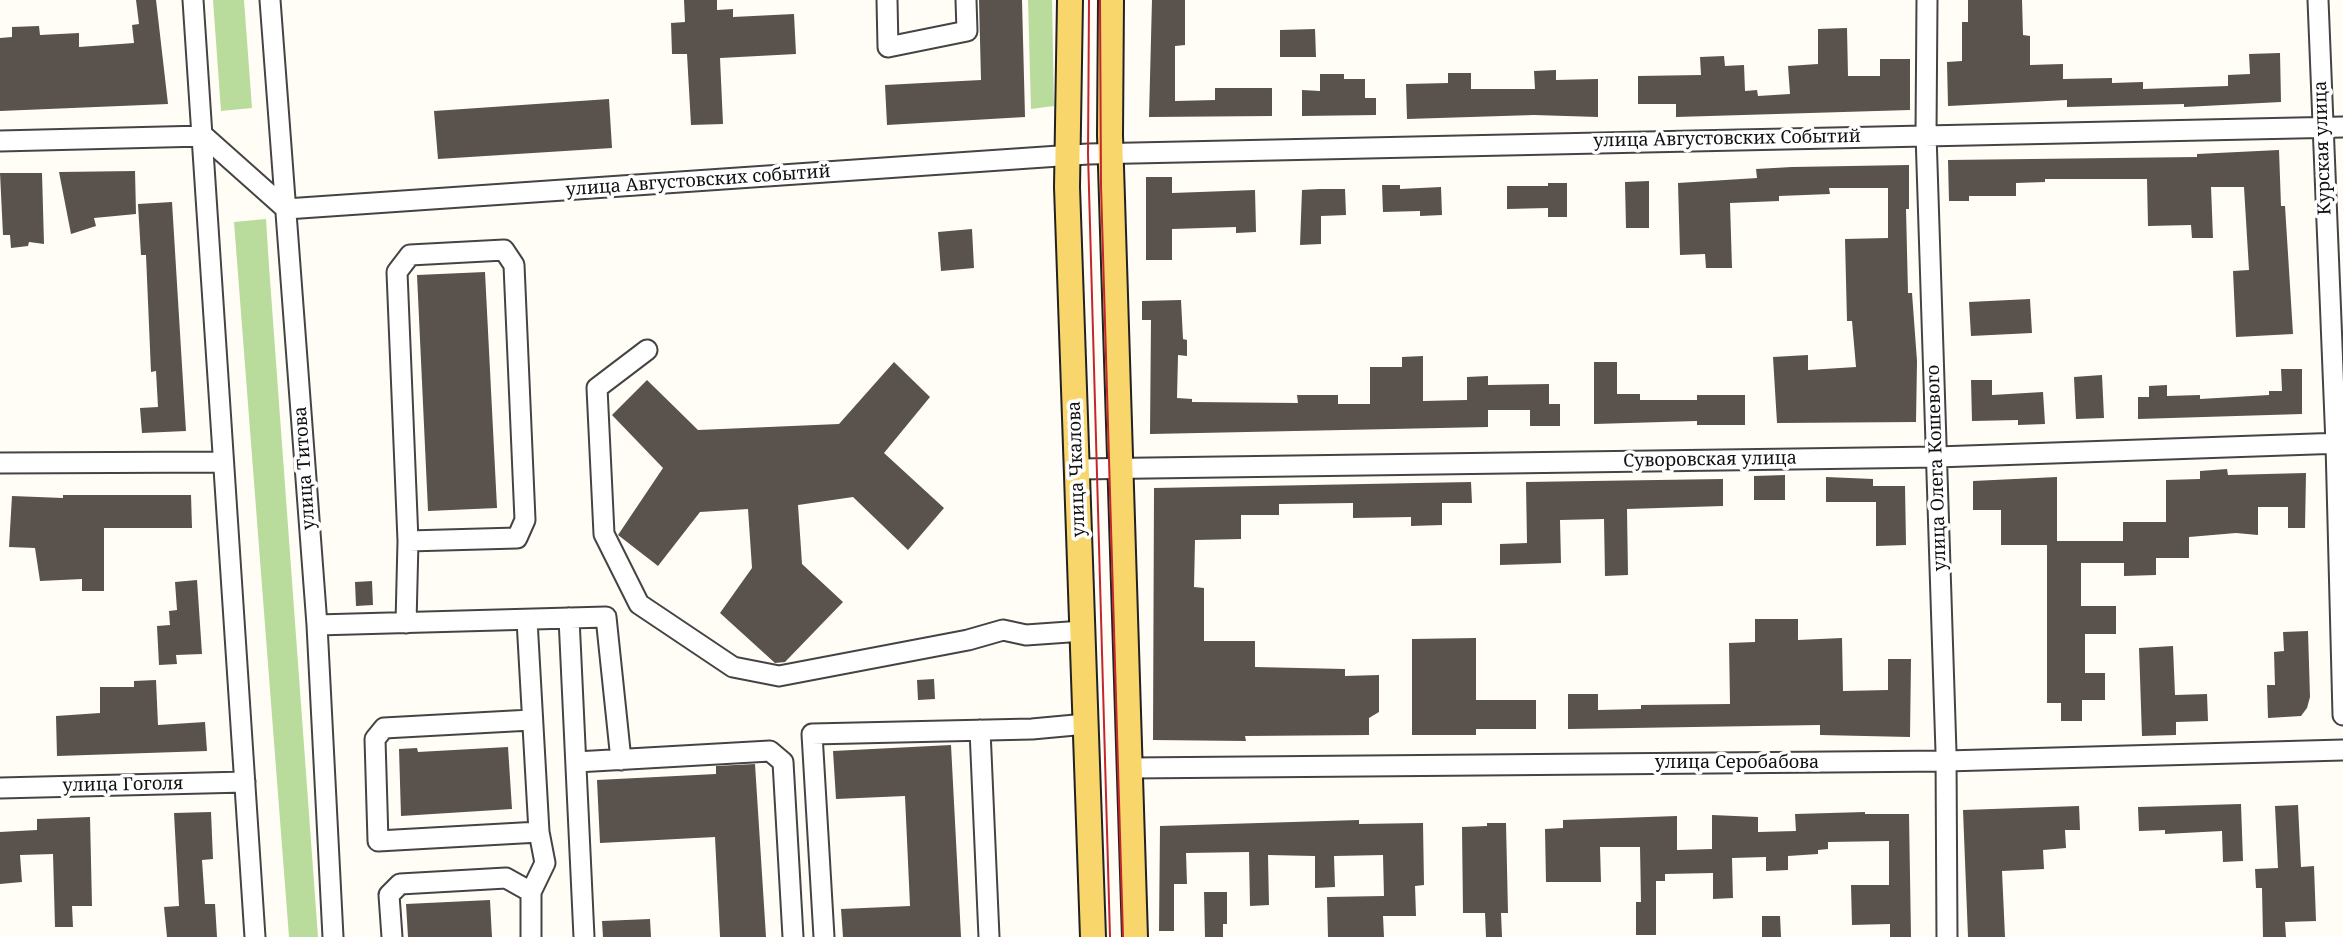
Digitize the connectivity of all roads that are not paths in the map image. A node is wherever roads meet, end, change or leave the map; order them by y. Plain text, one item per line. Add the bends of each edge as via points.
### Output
1 (193, 0) edge
2 (270, 0) edge
3 (887, 0) edge
4 (966, 0) edge
5 (1070, 0) edge
6 (1111, 0) edge
7 (1927, 0) edge
8 (2318, 0) edge
9 (2321, 127) junction
10 (2343, 127) edge
11 (1926, 134) junction
12 (204, 136) junction
13 (0, 141) edge
14 (1111, 155) junction
15 (1067, 156) junction
16 (286, 209) junction
17 (647, 351) dead end
18 (2340, 444) edge
19 (1937, 457) junction
20 (223, 462) junction
21 (0, 463) edge
22 (1119, 466) junction
23 (1078, 469) junction
24 (408, 541) junction
25 (569, 618) junction
26 (527, 620) junction
27 (406, 624) junction
28 (317, 625) junction
29 (1083, 631) junction
30 (2343, 715) edge
31 (531, 720) junction
32 (1086, 724) junction
33 (980, 730) junction
34 (2343, 750) edge
35 (621, 760) junction
36 (1946, 761) junction
37 (576, 762) junction
38 (1130, 768) junction
39 (245, 782) junction
40 (0, 788) edge
41 (539, 832) junction
42 (531, 892) junction
43 (255, 937) edge
44 (333, 937) edge
45 (391, 937) edge
46 (531, 937) edge
47 (584, 937) edge
48 (793, 937) edge
49 (824, 937) edge
50 (989, 937) edge
51 (1093, 937) edge
52 (1135, 937) edge
53 (1947, 937) edge

1 - 12 street
2 - 16 street, улица Титова
3 - 4 street via 888,47 967,32
5 - 15 main road, улица Чкалова
6 - 14 main road
7 - 11 street, улица Олега Кошевого
8 - 9 street, Курская улица
9 - 10 street, улица Августовских Событий
9 - 11 street, улица Августовских Событий
9 - 18 street, Курская улица
11 - 14 street, улица Августовских Событий
11 - 19 street, улица Олега Кошевого
12 - 13 street
12 - 16 street
12 - 20 street
14 - 15 street, улица Августовских событий
14 - 22 main road
15 - 16 street, улица Августовских событий
15 - 23 main road, улица Чкалова
16 - 28 street, улица Титова
17 - 29 street via 597,388 604,534 639,604 733,667 779,676 1003,630 1026,635
18 - 19 street, Суворовская улица
18 - 30 street, Курская улица
19 - 22 street, Суворовская улица
19 - 36 street, улица Олега Кошевого
20 - 21 street
20 - 39 street
22 - 23 street, Суворовская улица
22 - 38 main road
23 - 29 main road, улица Чкалова
24 - 24 street via 517,538 525,520 514,265 504,250 410,255 397,272
24 - 27 street
25 - 26 street
25 - 35 street via 607,617
25 - 37 street
26 - 27 street
26 - 31 street
27 - 28 street
28 - 44 street, улица Титова
29 - 32 main road, улица Чкалова
31 - 41 street
31 - 41 street via 384,727 375,739 378,841
32 - 33 street
32 - 51 main road, улица Чкалова
33 - 49 street via 811,734
33 - 50 street
34 - 36 street, улица Серобабова
35 - 37 street
35 - 48 street via 770,751 783,762
36 - 38 street, улица Серобабова
36 - 53 street, улица Олега Кошевого
37 - 47 street
38 - 52 main road
39 - 40 street, улица Гоголя
39 - 43 street
41 - 42 street via 545,863
42 - 45 street via 506,878 400,884 389,895
42 - 46 street

